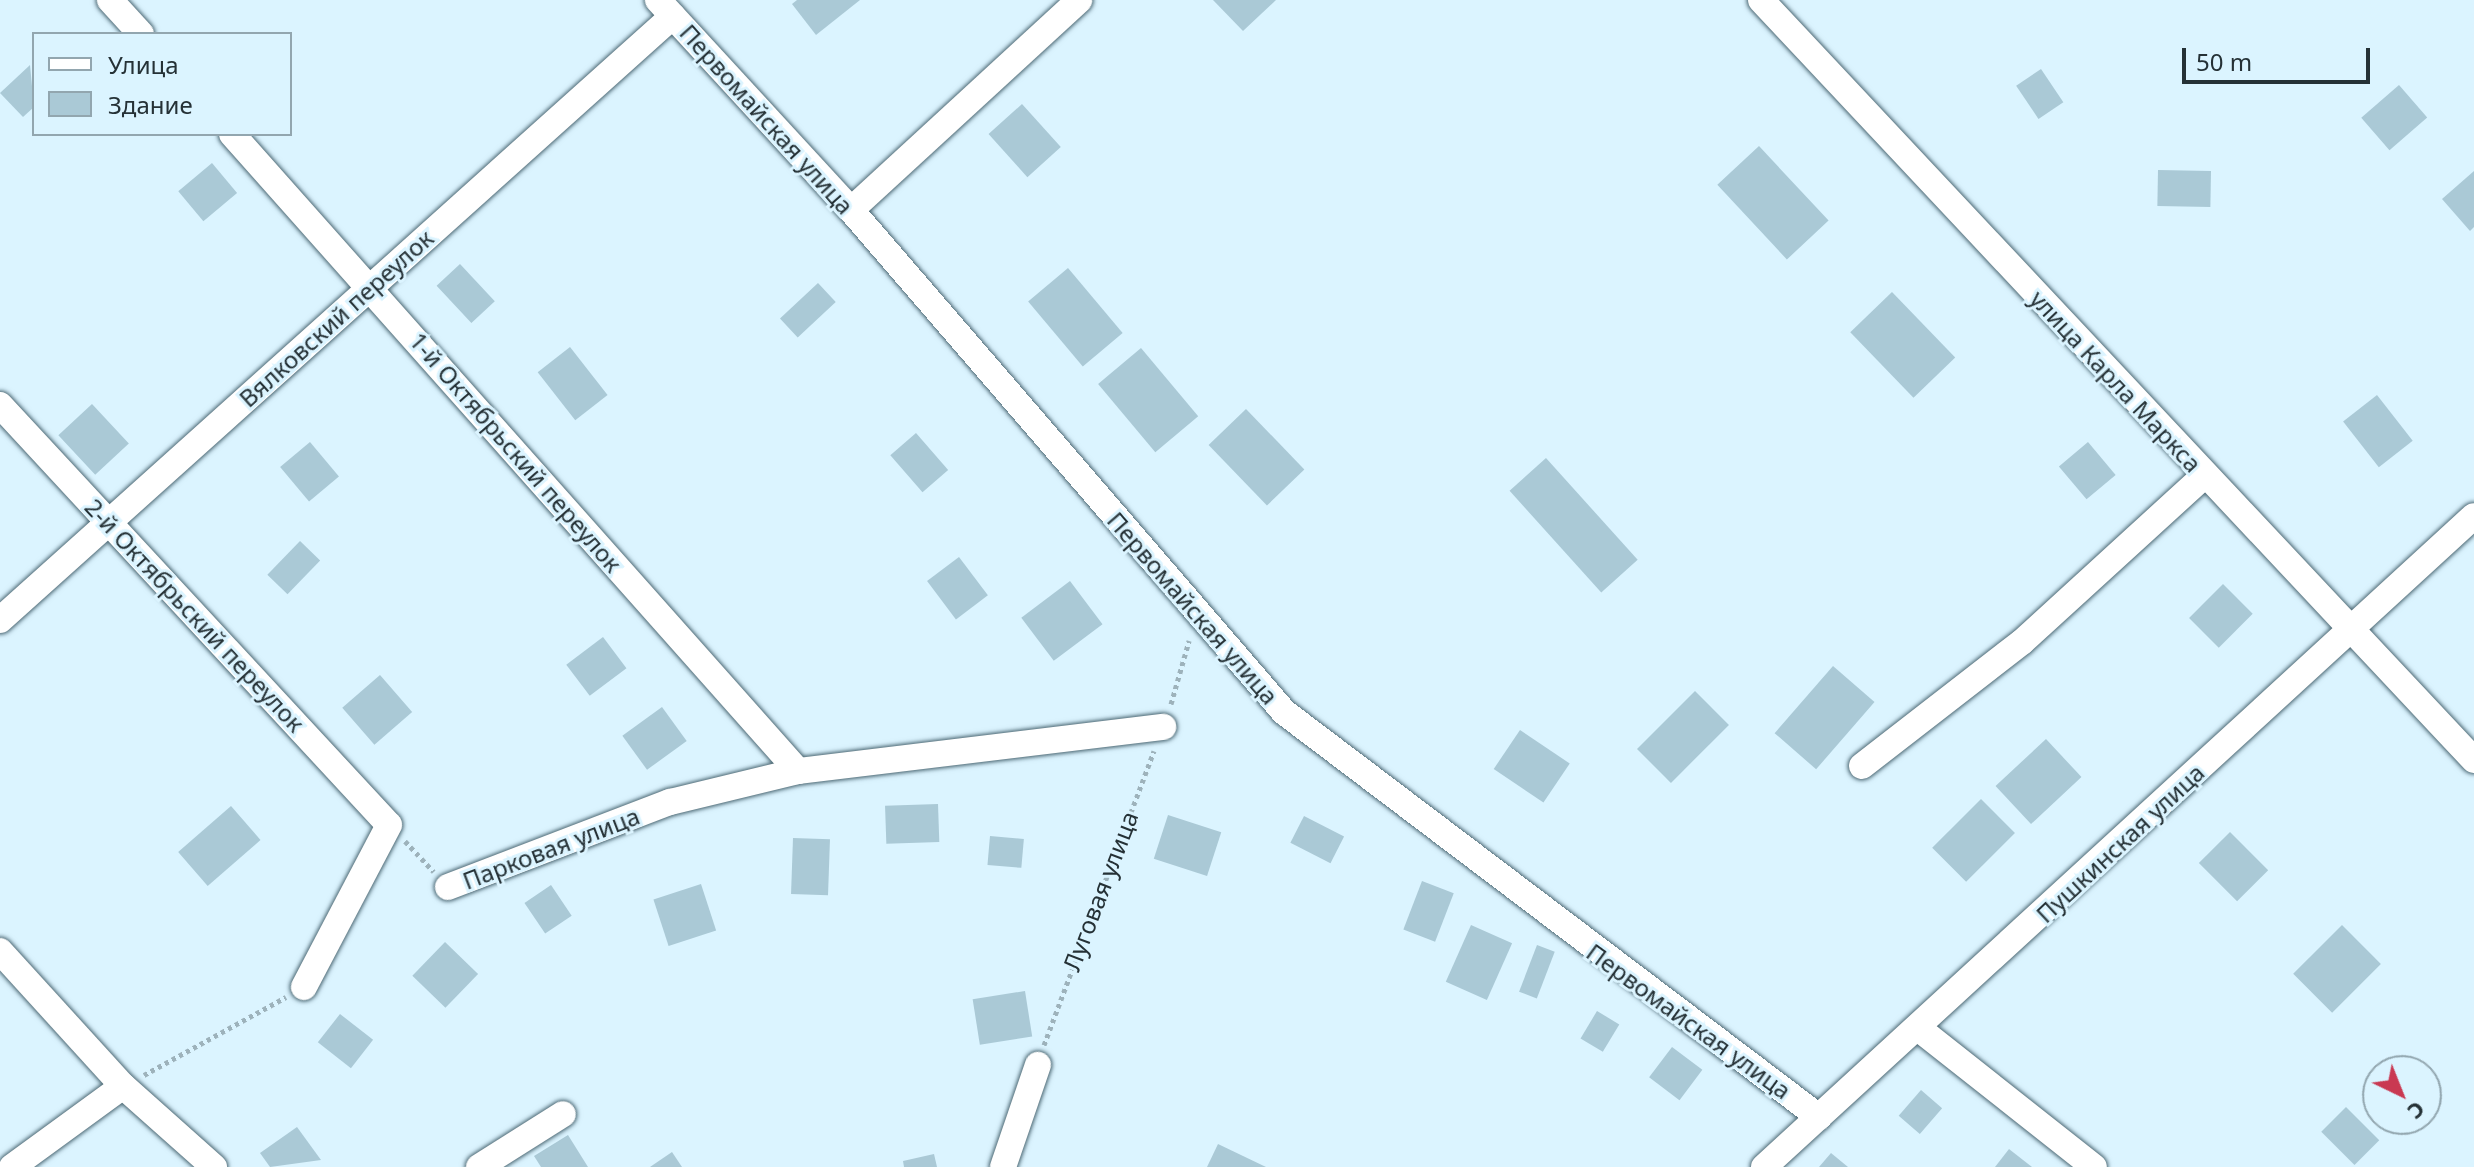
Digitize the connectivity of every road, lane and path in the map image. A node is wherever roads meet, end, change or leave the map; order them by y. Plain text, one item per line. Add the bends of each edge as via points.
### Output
1 (110, 0) edge
2 (1079, 0) edge
3 (1761, 0) edge
4 (666, 8) edge
5 (139, 32) edge
6 (234, 136) edge
7 (851, 210) junction
8 (371, 287) junction
9 (0, 405) edge
10 (2205, 475) junction
11 (2474, 516) edge
12 (109, 522) junction
13 (1197, 615) junction
14 (0, 620) edge
15 (2351, 630) junction
16 (1163, 727) junction
17 (2474, 760) edge
18 (1862, 766) dead end
19 (798, 771) junction
20 (389, 825) junction
21 (448, 887) joint
22 (0, 951) edge
23 (304, 987) joint
24 (1918, 1028) junction
25 (1038, 1065) joint
26 (123, 1086) junction
27 (563, 1114) dead end
28 (1819, 1117) junction
29 (12, 1167) edge
30 (214, 1167) edge
31 (479, 1167) edge
32 (1003, 1167) edge
33 (1764, 1167) edge
34 (2094, 1167) edge

1 - 5 street
2 - 7 street
3 - 10 street, улица Карла Маркса
4 - 7 street, Первомайская улица
4 - 8 street, Вялковский переулок
6 - 8 street, 1-й Октябрьский переулок
7 - 13 street, Первомайская улица
8 - 12 street, Вялковский переулок
8 - 19 street, 1-й Октябрьский переулок
9 - 12 street, 2-й Октябрьский переулок
10 - 15 street, улица Карла Маркса
10 - 18 street via 2022,642
11 - 15 street, Пушкинская улица
12 - 14 street, Вялковский переулок
12 - 20 street, 2-й Октябрьский переулок
13 - 16 path, Луговая улица
13 - 28 street, Первомайская улица via 1284,712
15 - 17 street, улица Карла Маркса
15 - 24 street, Пушкинская улица
16 - 19 street, Парковая улица
16 - 25 path, Луговая улица via 1078,945
19 - 21 street, Парковая улица via 670,802
20 - 21 path, Парковая улица
20 - 23 street
22 - 26 street
23 - 26 path
24 - 28 street, Пушкинская улица
24 - 34 street
25 - 32 street
26 - 29 street
26 - 30 street
27 - 31 street
28 - 33 street, Пушкинская улица

